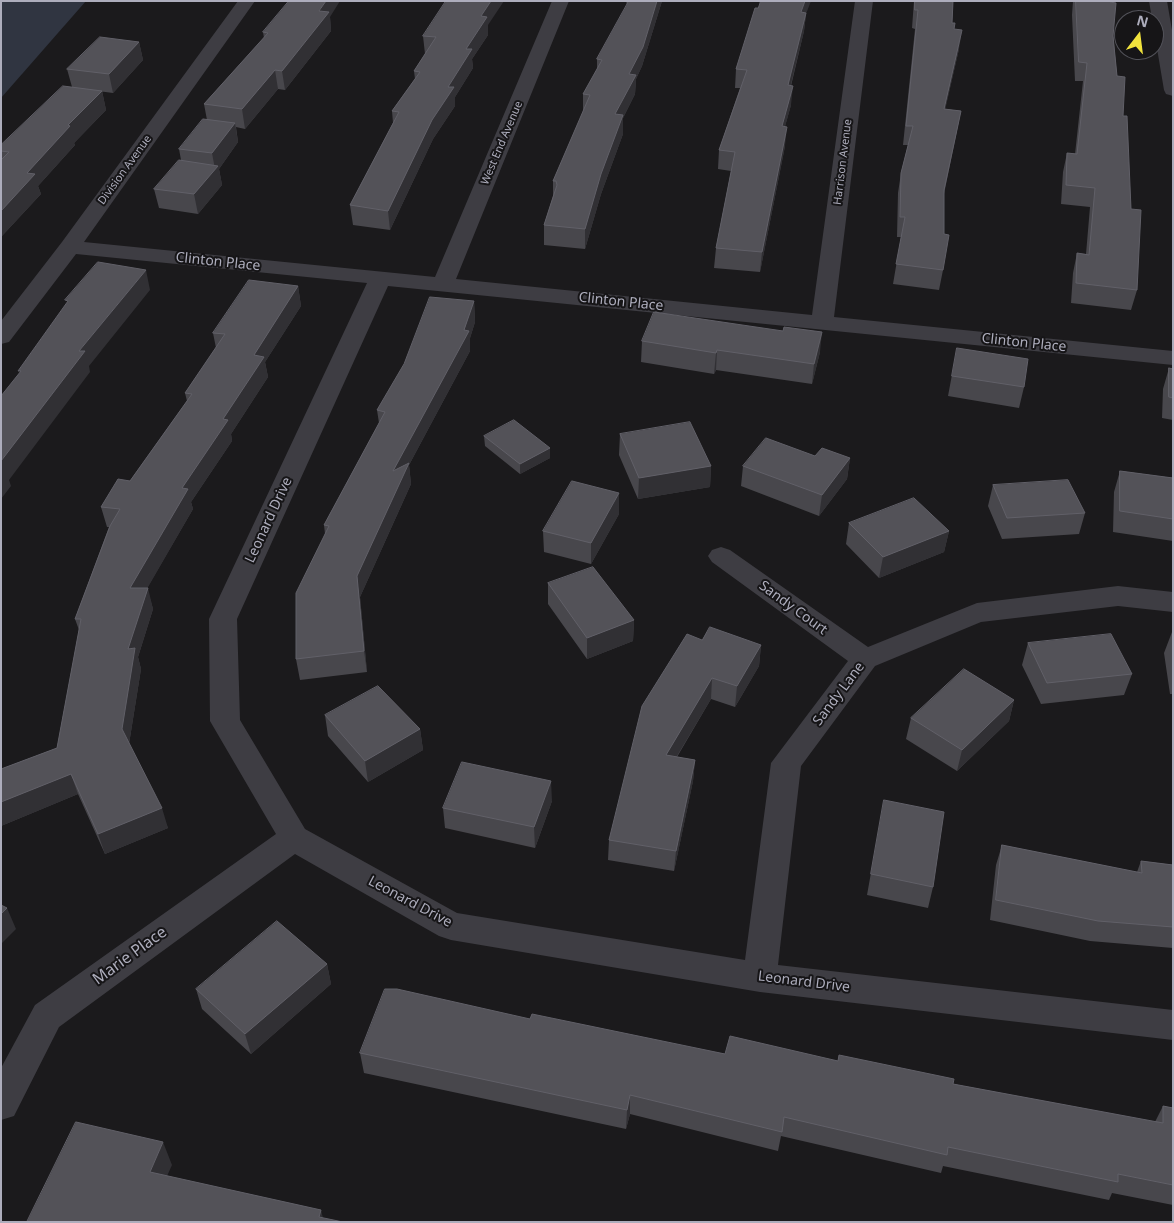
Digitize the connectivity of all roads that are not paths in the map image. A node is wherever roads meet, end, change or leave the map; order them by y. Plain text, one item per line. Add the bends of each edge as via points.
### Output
1 (247, 1) edge
2 (561, 1) edge
3 (864, 1) edge
4 (1158, 1) edge
5 (1173, 90) edge
6 (70, 247) junction
7 (380, 278) junction
8 (443, 284) junction
9 (822, 322) junction
10 (1, 337) edge
11 (1173, 358) edge
12 (722, 556) dead end
13 (1173, 602) edge
14 (865, 659) junction
15 (294, 838) junction
16 (760, 977) junction
17 (1173, 1026) edge
18 (1, 1104) edge

1 - 6 street, Division Avenue
2 - 8 street, West End Avenue
3 - 9 street, Harrison Avenue
4 - 5 street
6 - 7 street, Clinton Place
6 - 10 street, Division Avenue
7 - 8 street, Clinton Place
7 - 15 street, Leonard Drive via 223,619 225,721
8 - 9 street, Clinton Place
9 - 11 street, Clinton Place
12 - 14 street, Sandy Court
13 - 14 street, Sandy Lane via 1118,596 977,613
14 - 16 street, Sandy Lane via 786,763
15 - 16 street, Leonard Drive via 451,926
15 - 18 street, Marie Place via 47,1016
16 - 17 street, Leonard Drive

